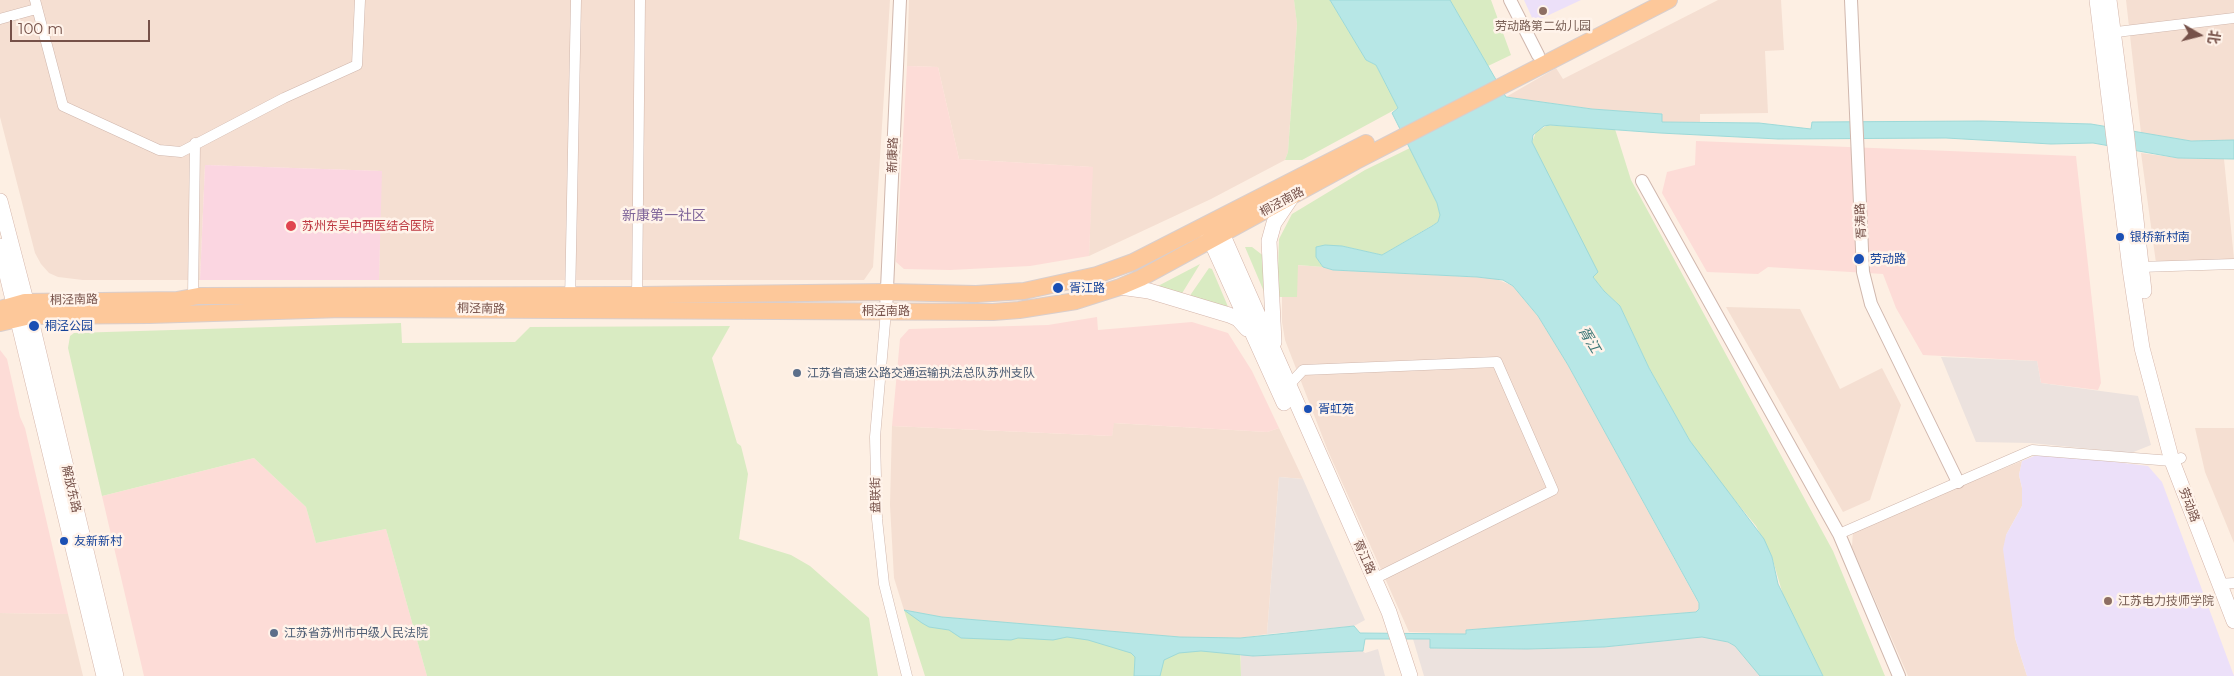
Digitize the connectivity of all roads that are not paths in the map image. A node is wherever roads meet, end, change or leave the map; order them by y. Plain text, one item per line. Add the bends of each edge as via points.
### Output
1 (360, 0) edge
2 (576, 0) edge
3 (640, 0) edge
4 (900, 0) edge
5 (1510, 0) edge
6 (1646, 0) edge
7 (1669, 0) edge
8 (1851, 0) edge
9 (2097, 0) edge
10 (2109, 0) edge
11 (36, 4) edge
12 (2234, 18) edge
13 (0, 19) edge
14 (2106, 33) junction
15 (1538, 55) junction
16 (1502, 80) junction
17 (1393, 136) junction
18 (195, 143) junction
19 (2122, 150) junction
20 (1642, 181) dead end
21 (1291, 198) junction
22 (0, 201) edge
23 (1213, 231) junction
24 (0, 246) edge
25 (2234, 264) edge
26 (2140, 267) junction
27 (1120, 287) junction
28 (888, 292) junction
29 (193, 297) junction
30 (570, 302) junction
31 (637, 302) junction
32 (18, 310) edge
33 (886, 311) junction
34 (0, 323) edge
35 (1253, 334) junction
36 (1276, 358) junction
37 (1288, 386) junction
38 (2176, 460) junction
39 (1958, 482) junction
40 (1839, 534) junction
41 (1374, 579) junction
42 (2229, 586) edge
43 (1378, 603) junction
44 (2234, 621) edge
45 (104, 676) edge
46 (116, 676) edge
47 (907, 676) edge
48 (1399, 676) edge
49 (1410, 676) edge
50 (1899, 676) edge

1 - 18 street via 357,65
2 - 30 street
3 - 31 street
4 - 28 street, 新康路
5 - 15 street
6 - 15 main road, 桐泾南路
7 - 16 main road, 桐泾南路
8 - 39 street, 胥涛路 via 1863,272 1871,304
9 - 14 main road, 劳动路
10 - 14 main road, 劳动路
11 - 13 street
11 - 18 street via 63,106 160,150 181,152
12 - 14 street
14 - 19 main road, 劳动路
15 - 16 main road, 桐泾南路
16 - 17 main road, 桐泾南路
17 - 21 main road, 桐泾南路
17 - 23 main road, 桐泾南路
18 - 29 street
19 - 26 main road, 劳动路
19 - 38 main road, 劳动路 via 2142,348
20 - 40 street
21 - 23 main road, 桐泾南路
21 - 36 main road via 1274,223 1269,241 1271,322
22 - 32 main road
23 - 27 main road, 桐泾南路
23 - 28 main road, 桐泾南路 via 1097,275 1043,287 976,294
23 - 35 main road, 胥江路
23 - 36 main road, 胥江路
24 - 32 main road
25 - 26 street
26 - 38 main road, 劳动路 via 2155,363
27 - 33 main road, 桐泾南路 via 1076,301 1019,310
27 - 35 main road via 1149,291 1229,315
28 - 31 main road, 桐泾南路
28 - 33 street, 新康路
29 - 30 main road, 桐泾南路
29 - 32 main road, 桐泾南路
30 - 31 main road, 桐泾南路
30 - 32 main road, 桐泾南路 via 149,315
31 - 33 main road, 桐泾南路
32 - 34 main road
32 - 45 main road, 解放东路
32 - 46 main road, 解放东路
33 - 47 street, 盘联街 via 876,437 877,519 884,584
35 - 43 main road, 胥江路
36 - 37 main road, 胥江路
37 - 41 main road, 胥江路
37 - 41 street via 1303,370 1497,362 1553,490
38 - 39 street via 2032,450
38 - 42 main road, 劳动路
39 - 40 street
40 - 50 street
41 - 43 main road, 胥江路
42 - 44 main road, 劳动路
43 - 48 main road, 胥江路
43 - 49 main road, 胥江路 via 1398,637

